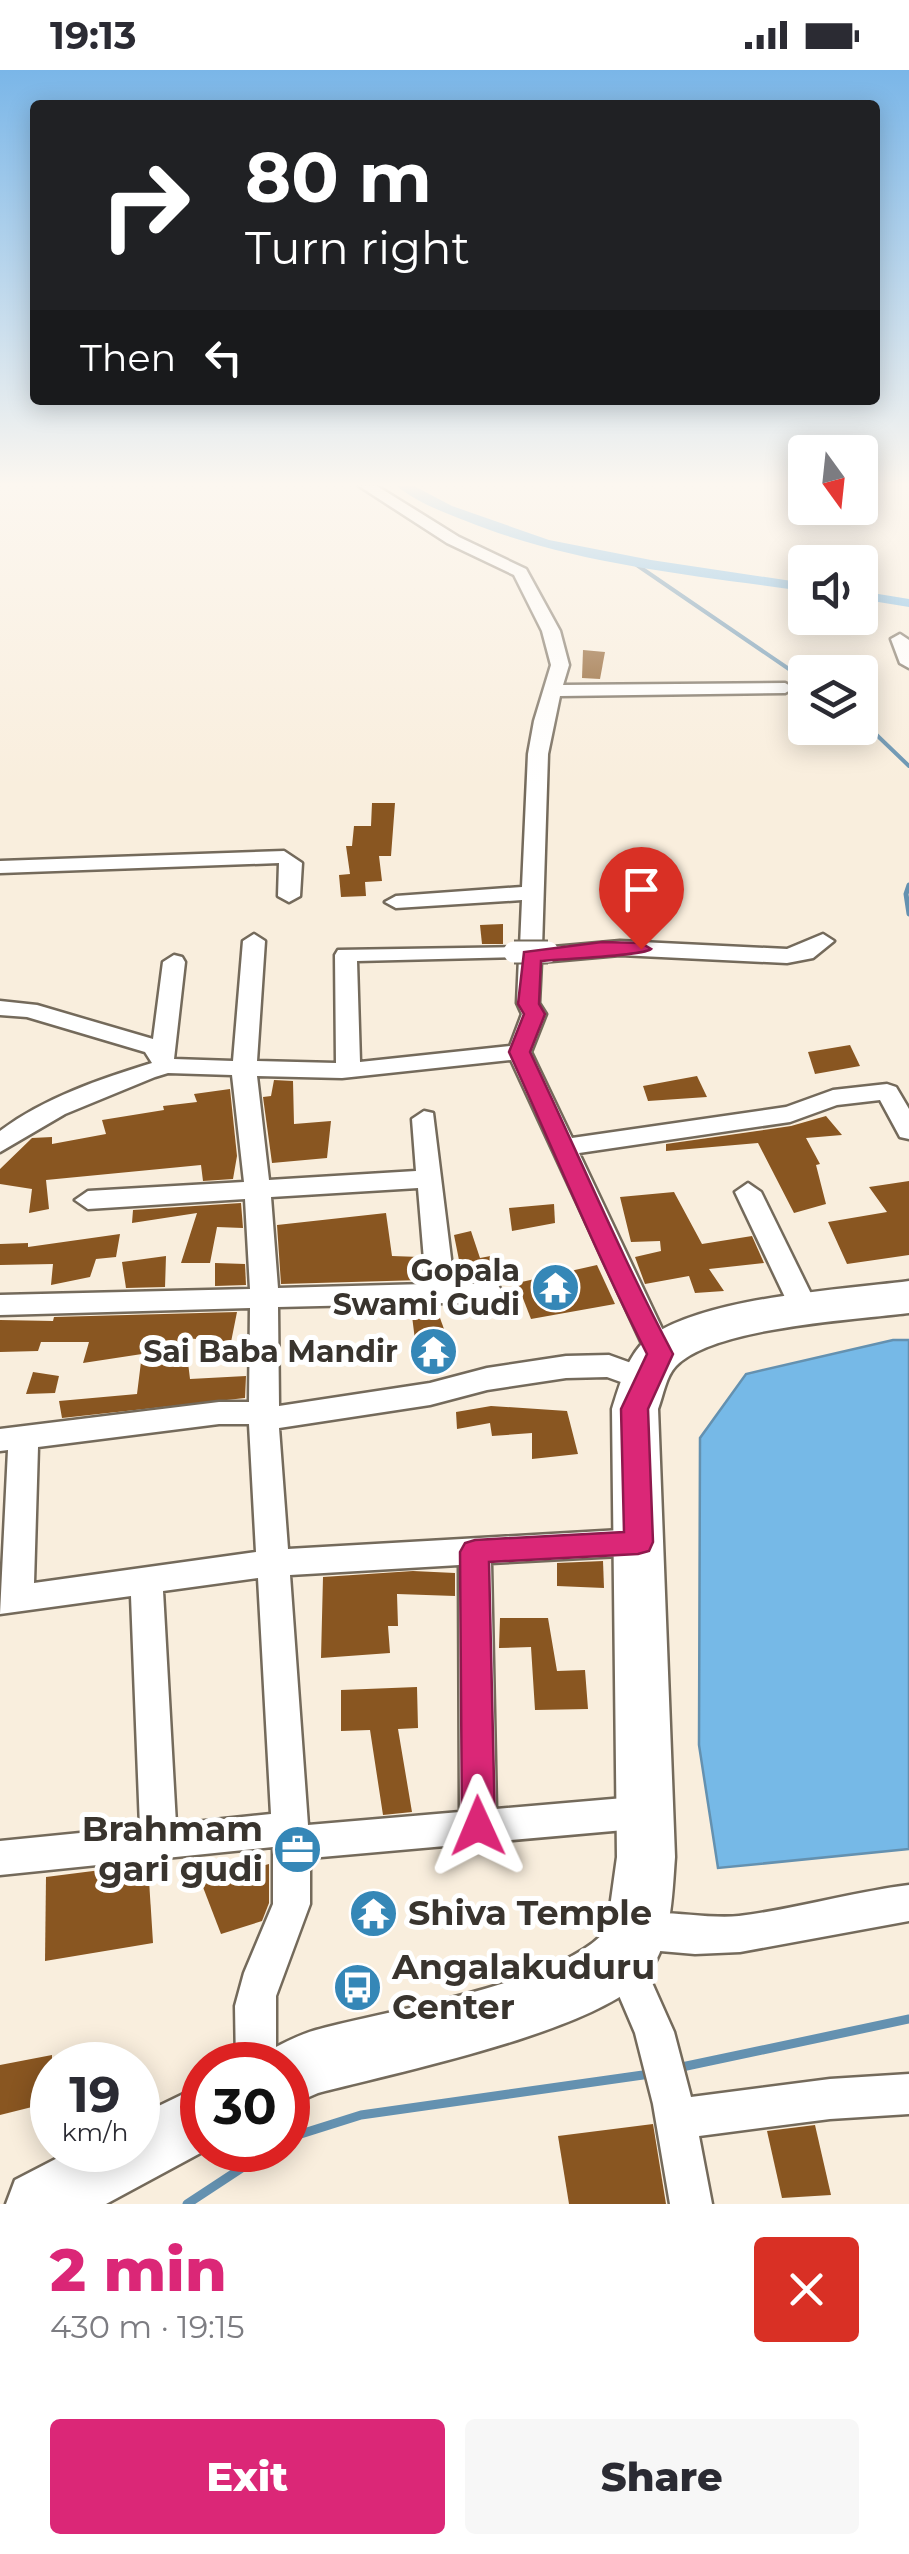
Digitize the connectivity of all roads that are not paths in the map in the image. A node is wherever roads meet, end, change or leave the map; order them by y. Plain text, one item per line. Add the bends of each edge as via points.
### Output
1 (527, 586) edge
2 (900, 639) dead end
3 (909, 663) edge
4 (785, 688) dead end
5 (552, 691) junction
6 (0, 867) edge
7 (533, 894) junction
8 (289, 896) dead end
9 (396, 902) dead end
10 (823, 940) dead end
11 (254, 941) dead end
12 (541, 953) junction
13 (174, 962) dead end
14 (0, 1008) edge
15 (520, 1052) junction
16 (164, 1063) junction
17 (348, 1070) junction
18 (244, 1071) junction
19 (424, 1119) dead end
20 (909, 1131) edge
21 (0, 1144) edge
22 (564, 1146) junction
23 (430, 1179) junction
24 (258, 1191) junction
25 (748, 1192) dead end
26 (88, 1200) dead end
27 (488, 1292) dead end
28 (441, 1293) junction
29 (264, 1296) junction
30 (909, 1297) edge
31 (0, 1305) edge
32 (806, 1312) junction
33 (653, 1367) junction
34 (264, 1413) junction
35 (12, 1438) edge
36 (638, 1542) junction
37 (475, 1552) junction
38 (272, 1563) junction
39 (146, 1580) junction
40 (9, 1600) edge
41 (647, 1812) junction
42 (478, 1826) junction
43 (290, 1836) junction
44 (160, 1840) junction
45 (0, 1858) edge
46 (909, 1902) edge
47 (629, 1945) junction
48 (254, 2042) edge
49 (310, 2064) edge
50 (909, 2094) edge
51 (674, 2111) junction
52 (180, 2129) edge
53 (39, 2204) edge
54 (691, 2204) edge

1 - 5 street via 558,650
2 - 3 street
4 - 5 street
5 - 7 street via 538,754
6 - 8 street via 284,856 292,863
7 - 9 street
7 - 12 street
10 - 12 street via 804,954 787,956 620,948
11 - 18 street
12 - 15 street via 528,1004 534,1014
12 - 17 street via 346,955
13 - 16 street
14 - 16 street via 29,1010 154,1047
15 - 17 street
15 - 22 street
16 - 18 street
16 - 21 street via 25,1125
17 - 18 street
18 - 24 street
19 - 23 street
20 - 22 street via 887,1092 833,1098 790,1114
22 - 33 street
23 - 24 street
23 - 28 street
24 - 26 street
24 - 29 street
25 - 32 street
27 - 28 street
28 - 29 street
29 - 31 street
29 - 34 street
30 - 32 main road
32 - 33 main road via 686,1338
33 - 34 street via 566,1367 280,1417
33 - 36 main road via 635,1409
34 - 35 street
34 - 38 street
35 - 40 street
36 - 37 street
36 - 41 main road
37 - 38 street
37 - 42 street
38 - 39 street
38 - 43 street
39 - 40 street
39 - 44 street
41 - 42 street
41 - 47 main road via 646,1857
42 - 43 street
43 - 44 street
43 - 48 street via 289,1921 259,1986
44 - 45 street
46 - 47 street via 758,1931
47 - 49 main road via 584,1984
47 - 51 street
50 - 51 street
51 - 54 street
52 - 53 main road

